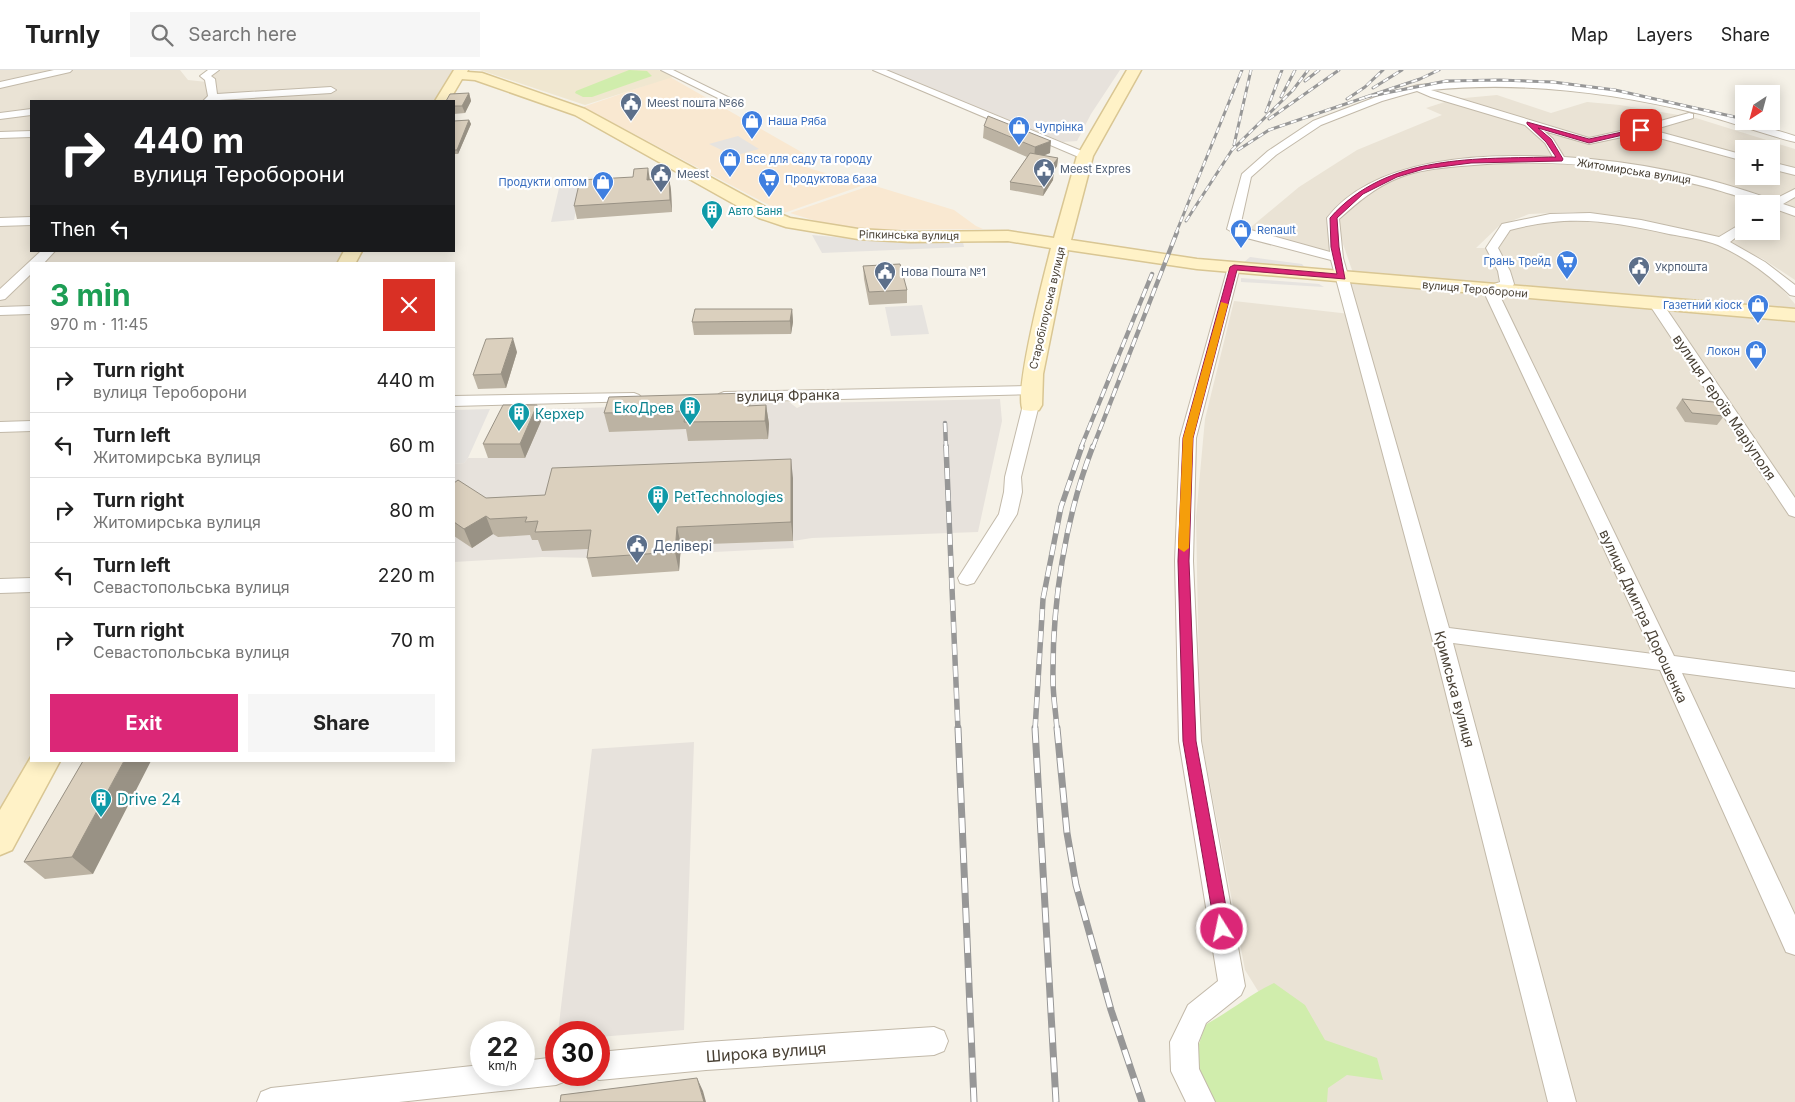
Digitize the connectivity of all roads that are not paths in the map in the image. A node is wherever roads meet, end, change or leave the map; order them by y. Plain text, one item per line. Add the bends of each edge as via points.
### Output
1 (66, 70) edge
2 (197, 70) edge
3 (666, 70) edge
4 (878, 70) edge
5 (1134, 70) edge
6 (210, 71) edge
7 (459, 73) edge
8 (0, 84) edge
9 (1418, 88) junction
10 (331, 90) dead end
11 (210, 99) edge
12 (443, 100) edge
13 (731, 100) dead end
14 (30, 112) edge
15 (0, 116) edge
16 (1689, 116) dead end
17 (1529, 123) junction
18 (1641, 130) junction
19 (30, 134) edge
20 (0, 135) edge
21 (1795, 139) edge
22 (1085, 156) junction
23 (1735, 156) edge
24 (1560, 159) junction
25 (1780, 168) edge
26 (1795, 172) edge
27 (1795, 192) edge
28 (1746, 195) edge
29 (1780, 201) edge
30 (1780, 207) edge
31 (1795, 212) edge
32 (0, 222) edge
33 (30, 222) edge
34 (1735, 232) edge
35 (1721, 242) junction
36 (1062, 243) junction
37 (48, 252) edge
38 (1154, 258) joint
39 (37, 262) edge
40 (1234, 267) junction
41 (30, 268) edge
42 (1340, 268) junction
43 (1490, 290) junction
44 (1795, 292) edge
45 (0, 296) edge
46 (1656, 304) junction
47 (30, 310) edge
48 (0, 311) edge
49 (1795, 315) edge
50 (712, 397) edge
51 (652, 398) edge
52 (1032, 398) junction
53 (455, 401) edge
54 (30, 426) edge
55 (0, 428) edge
56 (1795, 511) edge
57 (967, 578) dead end
58 (30, 584) edge
59 (0, 586) edge
60 (1441, 634) junction
61 (1667, 663) junction
62 (1795, 680) edge
63 (45, 762) edge
64 (0, 840) edge
65 (1795, 943) edge
66 (934, 1041) dead end
67 (610, 1065) edge
68 (470, 1080) edge
69 (271, 1102) edge
70 (1201, 1102) edge
71 (1562, 1102) edge

1 - 8 street
2 - 6 street
3 - 13 street
4 - 22 street
5 - 22 main road, Старобілоуська вулиця
6 - 11 street via 205,76 210,79
7 - 12 main road
7 - 36 main road, Ріпкинська вулиця via 477,76 580,112 764,214 786,222 858,234 1008,236
9 - 17 street
9 - 21 street via 1493,82 1586,88 1701,110
9 - 42 street via 1317,123 1272,153 1246,176 1233,228
10 - 11 street
14 - 15 street
16 - 18 street
17 - 18 street via 1589,141
17 - 24 street via 1549,141
18 - 23 street
19 - 20 street
22 - 36 main road, Старобілоуська вулиця
24 - 28 street, Житомирська вулиця via 1636,169
24 - 42 street, Житомирська вулиця via 1471,161 1424,167 1394,175 1361,193 1333,218
25 - 26 street
27 - 29 street
30 - 31 street, Житомирська вулиця
32 - 33 street
34 - 35 street
35 - 43 street via 1611,220 1576,216 1536,219 1506,227 1492,248 1508,284
35 - 44 street via 1754,260
36 - 38 main road, Ріпкинська вулиця
36 - 52 main road, Старобілоуська вулиця via 1032,374
37 - 39 street
38 - 40 main road, вулиця Тероборони
40 - 42 main road, вулиця Тероборони
40 - 70 street via 1188,438 1184,561 1190,741 1232,986 1197,1014 1184,1042 1185,1071
41 - 45 street
42 - 43 main road, вулиця Тероборони
42 - 60 street, Кримська вулиця
43 - 46 main road, вулиця Тероборони
43 - 61 street, вулиця Дмитра Дорошенка
46 - 49 main road, вулиця Тероборони
46 - 56 street, вулиця Героїв Маріуполя
47 - 48 street
50 - 52 street, вулиця Франка
51 - 53 street
52 - 57 street, Старобілоуська вулиця via 1013,477 1008,514
54 - 55 street
58 - 59 street
60 - 61 street
60 - 71 street, Кримська вулиця
61 - 62 street
61 - 65 street, вулиця Дмитра Дорошенка
63 - 64 main road
66 - 67 street, Широка вулиця
68 - 69 street

